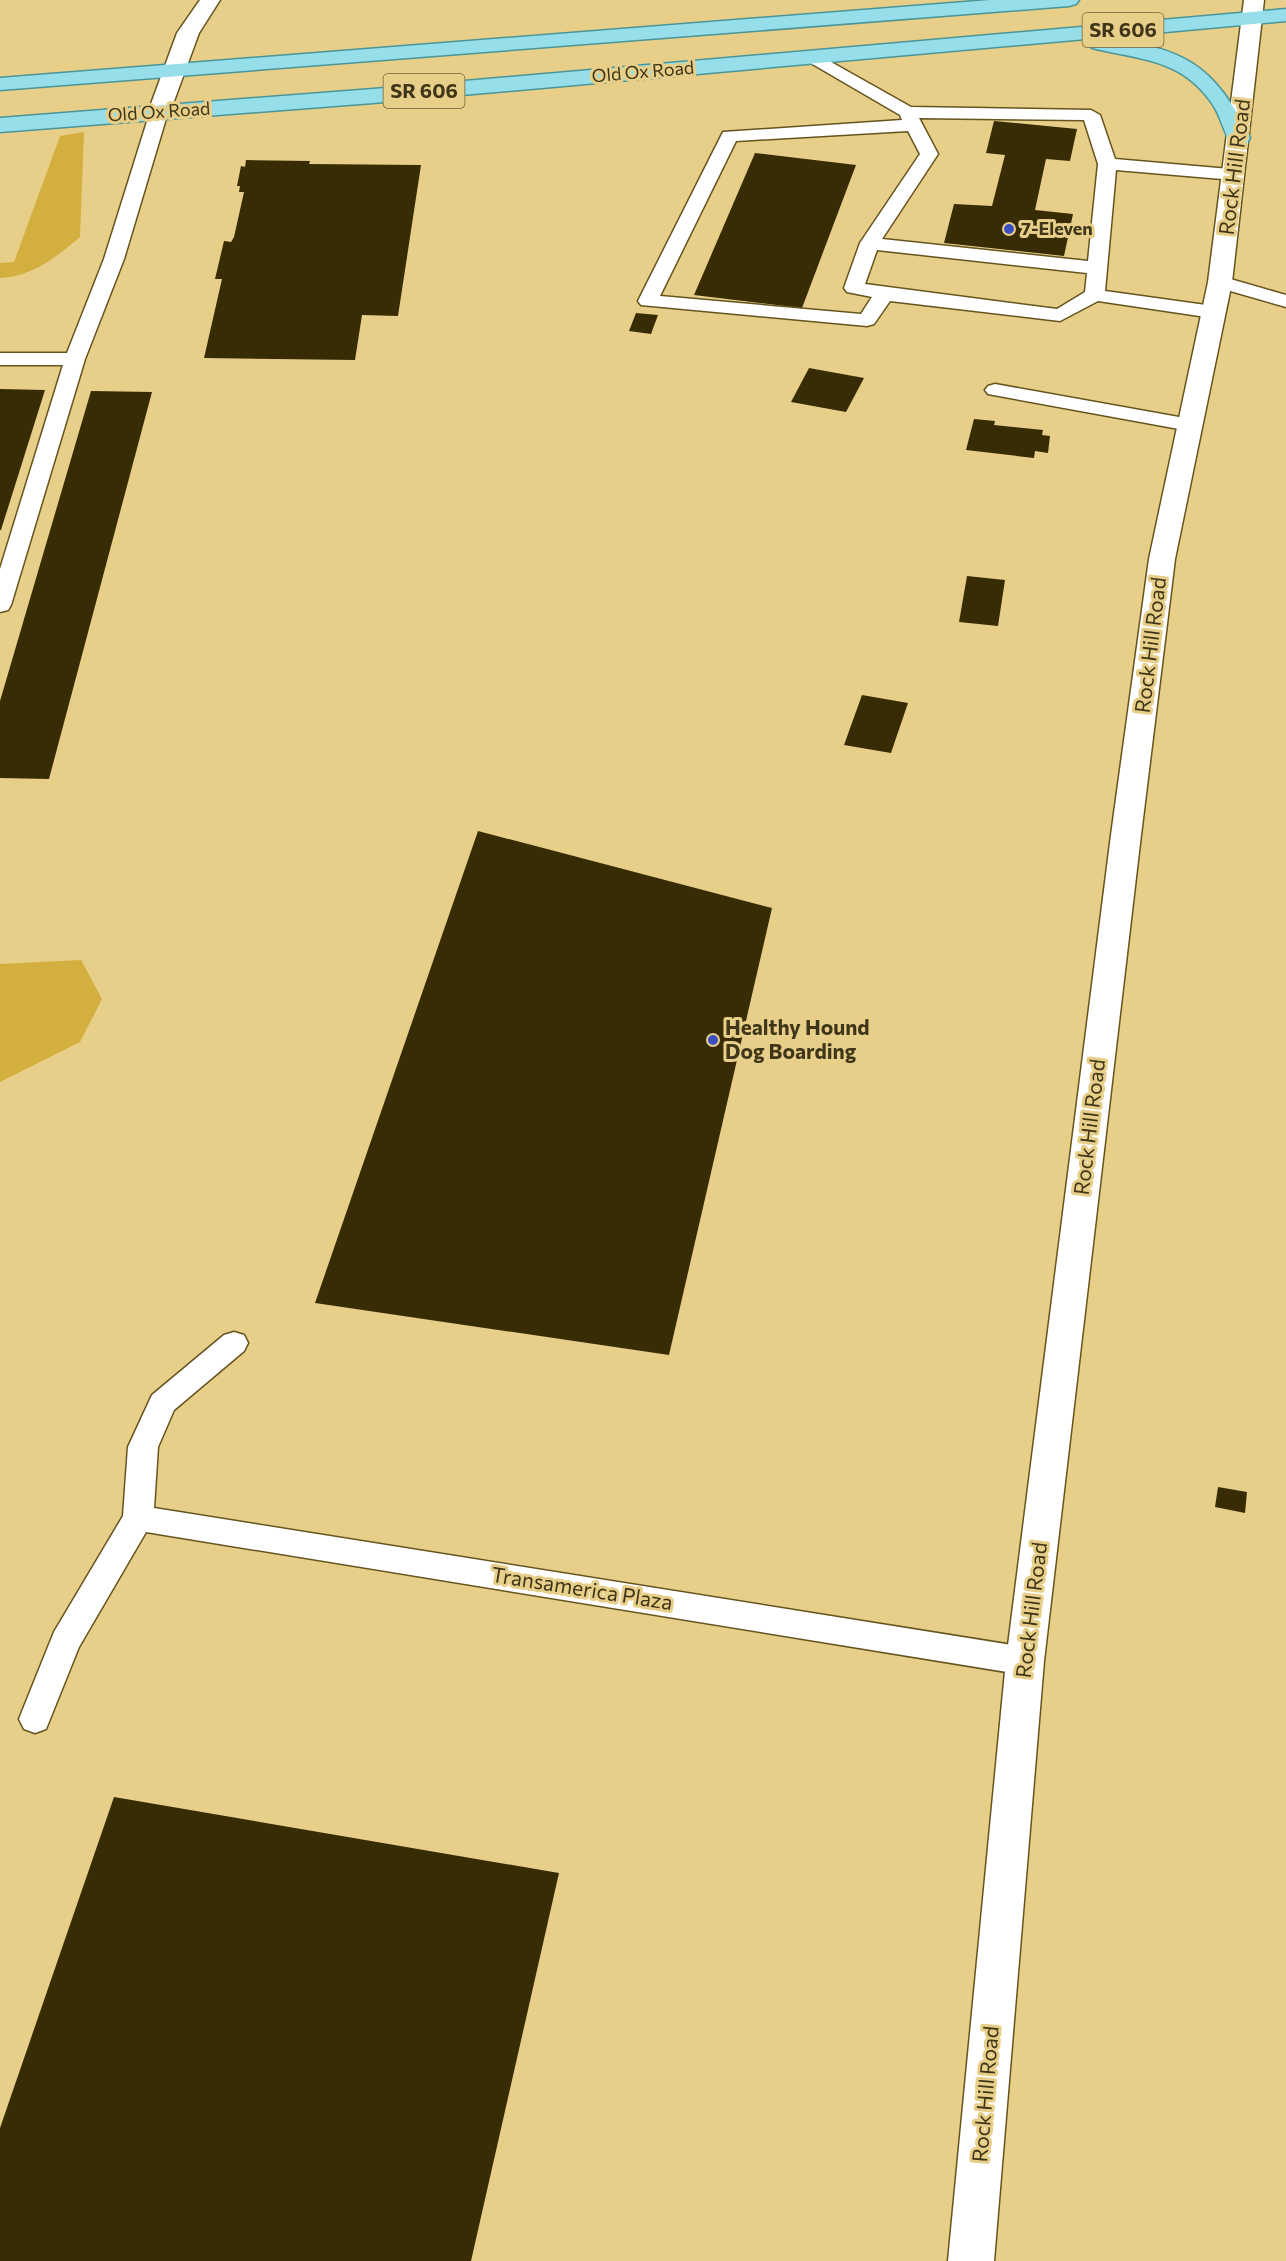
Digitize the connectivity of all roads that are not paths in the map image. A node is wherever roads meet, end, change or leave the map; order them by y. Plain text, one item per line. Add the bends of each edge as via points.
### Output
1 (210, 0) edge
2 (1069, 0) edge
3 (1253, 9) edge
4 (1286, 15) edge
5 (995, 42) junction
6 (815, 58) junction
7 (172, 72) junction
8 (0, 84) edge
9 (159, 112) junction
10 (910, 118) junction
11 (0, 125) edge
12 (1239, 138) junction
13 (1107, 164) junction
14 (1234, 174) junction
15 (870, 243) junction
16 (1097, 268) junction
17 (884, 294) junction
18 (1095, 296) junction
19 (1216, 297) junction
20 (1286, 301) edge
21 (75, 358) junction
22 (0, 359) edge
23 (995, 390) dead end
24 (1190, 425) junction
25 (0, 605) edge
26 (234, 1343) dead end
27 (138, 1518) junction
28 (1025, 1660) junction
29 (35, 1719) dead end
30 (971, 2261) edge

1 - 7 street via 188,33
2 - 7 main road, Old Ox Road / SR 606
3 - 4 main road, Old Ox Road / SR 606
3 - 5 main road, Old Ox Road / SR 606
3 - 12 street, Rock Hill Road
5 - 6 main road, Old Ox Road / SR 606
5 - 12 main road via 1116,45 1172,59 1213,90
6 - 9 main road, Old Ox Road / SR 606
6 - 10 lane
7 - 8 main road, Old Ox Road / SR 606
7 - 9 street
9 - 11 main road, Old Ox Road / SR 606
9 - 21 lane via 114,259
10 - 13 lane via 1091,115
10 - 15 lane via 929,154
10 - 17 lane via 729,136 648,301 867,320
12 - 14 street, Rock Hill Road
13 - 14 lane
13 - 16 lane
14 - 19 street, Rock Hill Road
15 - 16 lane
15 - 17 lane via 854,288
16 - 18 lane
17 - 18 lane via 1060,315
18 - 19 lane
19 - 20 lane
19 - 24 street, Rock Hill Road
21 - 22 lane
21 - 25 lane
23 - 24 lane
24 - 28 street, Rock Hill Road via 1162,559
26 - 27 lane via 162,1403 143,1447
27 - 28 lane, Transamerica Plaza
27 - 29 lane via 65,1642
28 - 30 street, Rock Hill Road

